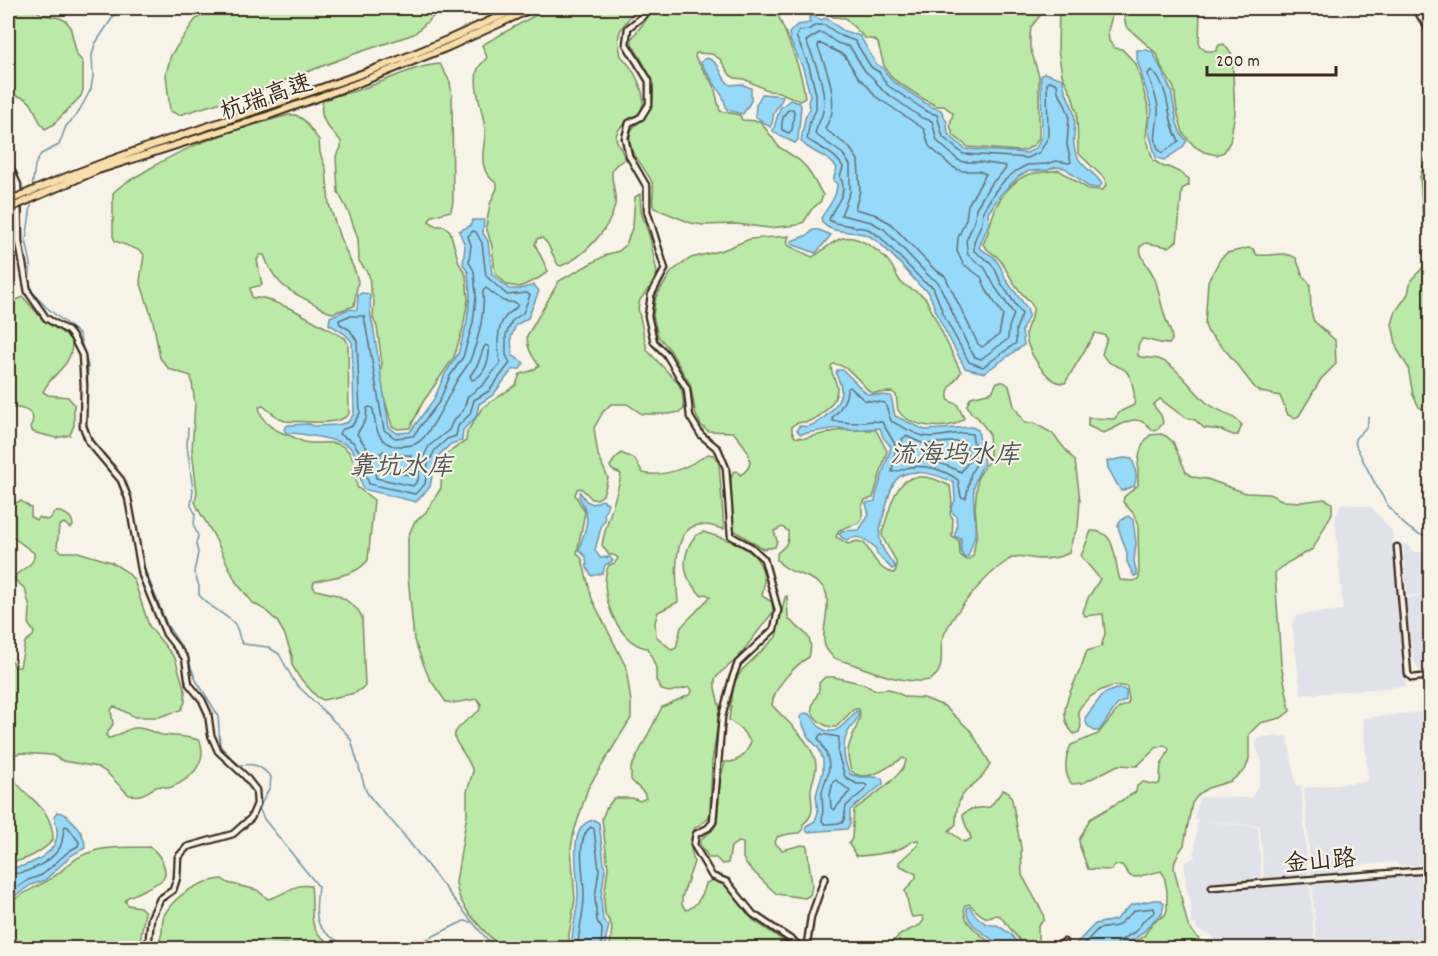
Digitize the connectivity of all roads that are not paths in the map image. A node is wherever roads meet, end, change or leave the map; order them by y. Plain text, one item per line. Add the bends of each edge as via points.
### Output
1 (518, 8) edge
2 (533, 8) edge
3 (649, 8) edge
4 (1415, 8) edge
5 (1431, 31) edge
6 (8, 162) edge
7 (34, 194) junction
8 (8, 201) edge
9 (8, 209) edge
10 (1397, 547) dead end
11 (1431, 676) edge
12 (1431, 870) edge
13 (825, 878) dead end
14 (1212, 887) dead end
15 (1064, 942) dead end
16 (148, 948) edge
17 (802, 948) edge
18 (1058, 948) edge

1 - 7 highway, 杭瑞高速 via 372,70 94,165
2 - 7 highway, 杭瑞高速 via 358,83
3 - 17 street via 628,28 626,44 649,81 649,104 641,117 629,123 625,138 629,156 647,187 647,211 665,269 651,295 648,316 654,342 687,389 690,417 701,435 718,449 726,468 731,536 764,559 778,606 774,629 738,663 732,679 722,717 713,822 696,834 694,845 712,876 727,882 753,914
4 - 5 street
6 - 16 street via 18,184 19,242 27,292 46,318 68,331 78,346 84,386 83,426 89,442 120,480 128,498 142,575 166,634 185,658 189,684 208,713 218,751 256,790 257,804 250,818 233,834 187,847 178,857 173,890 160,899 151,918
7 - 8 highway, 杭瑞高速, bridge
7 - 9 highway, 杭瑞高速, bridge
10 - 11 street via 1408,674 1412,678
12 - 14 street, 金山路
13 - 17 street via 807,944
15 - 18 street

